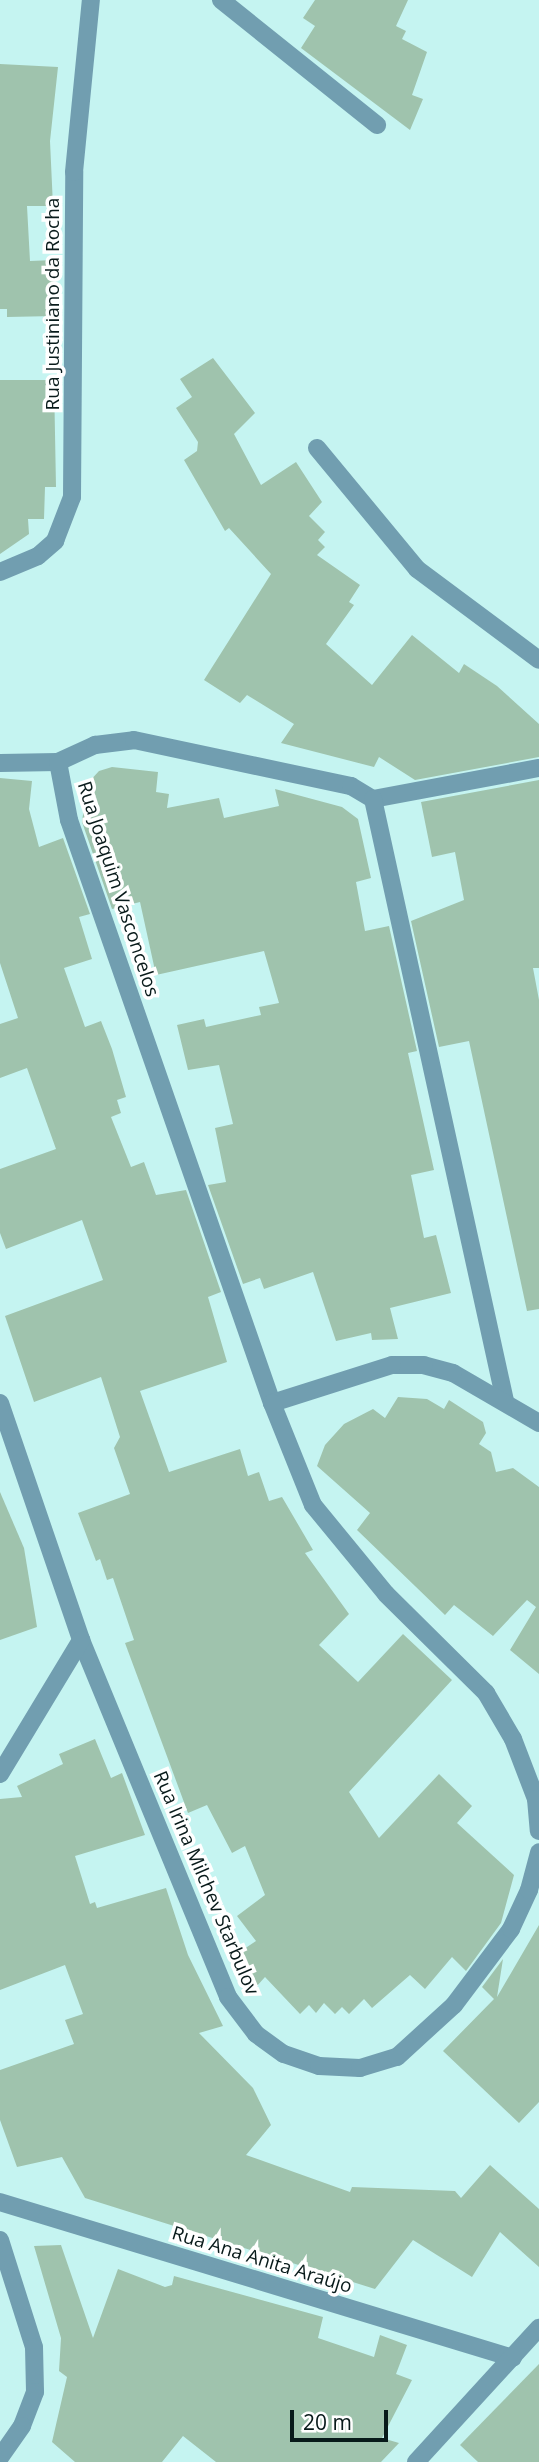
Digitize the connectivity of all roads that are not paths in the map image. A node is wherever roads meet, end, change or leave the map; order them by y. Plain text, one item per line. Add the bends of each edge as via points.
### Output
1 (91, 0) edge
2 (221, 0) edge
3 (377, 125) dead end
4 (317, 448) dead end
5 (0, 572) edge
6 (539, 660) edge
7 (58, 762) junction
8 (0, 763) edge
9 (539, 768) edge
10 (373, 799) junction
11 (505, 1401) junction
12 (0, 1403) edge
13 (271, 1403) junction
14 (539, 1423) edge
15 (81, 1640) junction
16 (0, 1774) edge
17 (539, 1830) edge
18 (539, 1852) edge
19 (0, 2203) edge
20 (0, 2240) edge
21 (539, 2328) edge
22 (513, 2358) junction
23 (0, 2457) edge
24 (416, 2462) edge

1 - 5 street, Rua Justiniano da Rocha via 74,172 72,497 55,541 38,556
2 - 3 street
4 - 6 street via 417,569
7 - 8 street
7 - 10 street, Rua Joaquim Vasconcelos via 95,745 134,740 351,786
7 - 13 street, Rua Joaquim Vasconcelos via 69,820
9 - 10 street
10 - 11 street
11 - 13 street via 453,1373 424,1364 392,1365
11 - 14 street
12 - 15 street, Rua Irina Milchev Starbulov
13 - 17 street via 313,1505 386,1594 486,1693 518,1751 536,1799
15 - 16 street
15 - 18 street, Rua Irina Milchev Starbulov via 229,1997 256,2034 284,2054 319,2067 360,2068 397,2057 454,2005 511,1929 530,1890
19 - 22 street, Rua Ana Anita Araújo
20 - 23 street via 34,2347 35,2392 22,2426
21 - 22 street
22 - 24 street

